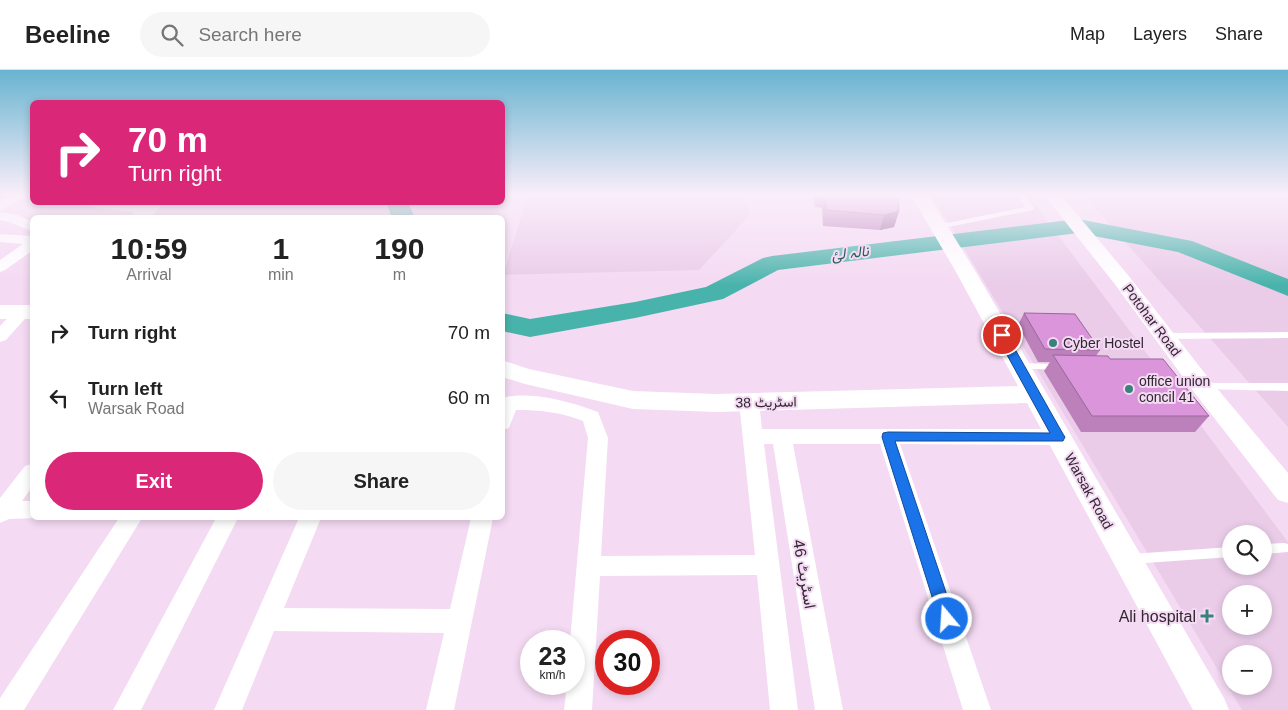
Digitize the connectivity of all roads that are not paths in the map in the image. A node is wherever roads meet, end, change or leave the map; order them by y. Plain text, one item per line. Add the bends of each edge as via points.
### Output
1 (20, 225) edge
2 (937, 225) edge
3 (961, 225) edge
4 (1076, 225) edge
5 (940, 230) junction
6 (30, 235) edge
7 (30, 237) edge
8 (0, 238) edge
9 (30, 239) edge
10 (0, 267) edge
11 (29, 309) edge
12 (0, 312) edge
13 (1288, 335) edge
14 (0, 336) edge
15 (1162, 336) junction
16 (1019, 366) junction
17 (1068, 368) edge
18 (505, 369) edge
19 (1202, 386) junction
20 (1288, 387) edge
21 (1034, 394) junction
22 (749, 402) junction
23 (505, 412) edge
24 (752, 436) junction
25 (782, 437) junction
26 (888, 437) junction
27 (1059, 437) junction
28 (30, 475) edge
29 (1288, 492) edge
30 (30, 510) edge
31 (2, 512) edge
32 (130, 520) edge
33 (226, 520) edge
34 (309, 520) edge
35 (482, 520) edge
36 (1284, 548) dead end
37 (1272, 549) edge
38 (1222, 553) edge
39 (1127, 559) junction
40 (767, 565) junction
41 (588, 566) junction
42 (266, 619) junction
43 (459, 621) junction
44 (8, 710) edge
45 (127, 710) edge
46 (228, 710) edge
47 (440, 710) edge
48 (578, 710) edge
49 (784, 710) edge
50 (829, 710) edge
51 (977, 710) edge
52 (1212, 710) edge

1 - 6 street
2 - 5 street, Warsak Road
3 - 5 lane
4 - 15 street, Potohar Road
5 - 16 street, Warsak Road
7 - 8 street
9 - 10 street
11 - 12 street
11 - 14 street
13 - 15 lane
15 - 19 street, Potohar Road
16 - 17 lane
16 - 21 street, Warsak Road
18 - 22 street, اسٹریٹ 38 via 633,400
19 - 20 lane
19 - 29 street, Potohar Road
21 - 22 street, اسٹریٹ 38
21 - 27 street, Warsak Road
22 - 24 street
23 - 41 street via 508,403 552,406 581,412 591,418 598,438
24 - 25 street
24 - 40 street
25 - 26 street
25 - 50 street, اسٹریٹ 46
26 - 27 street
26 - 51 street
27 - 39 street, Warsak Road
28 - 31 street
30 - 31 street
32 - 44 street
33 - 45 street
34 - 42 street
35 - 43 street
36 - 37 lane
38 - 39 lane
39 - 52 street, Warsak Road
40 - 41 street
40 - 49 street
41 - 48 street
42 - 43 street
42 - 46 street
43 - 47 street

